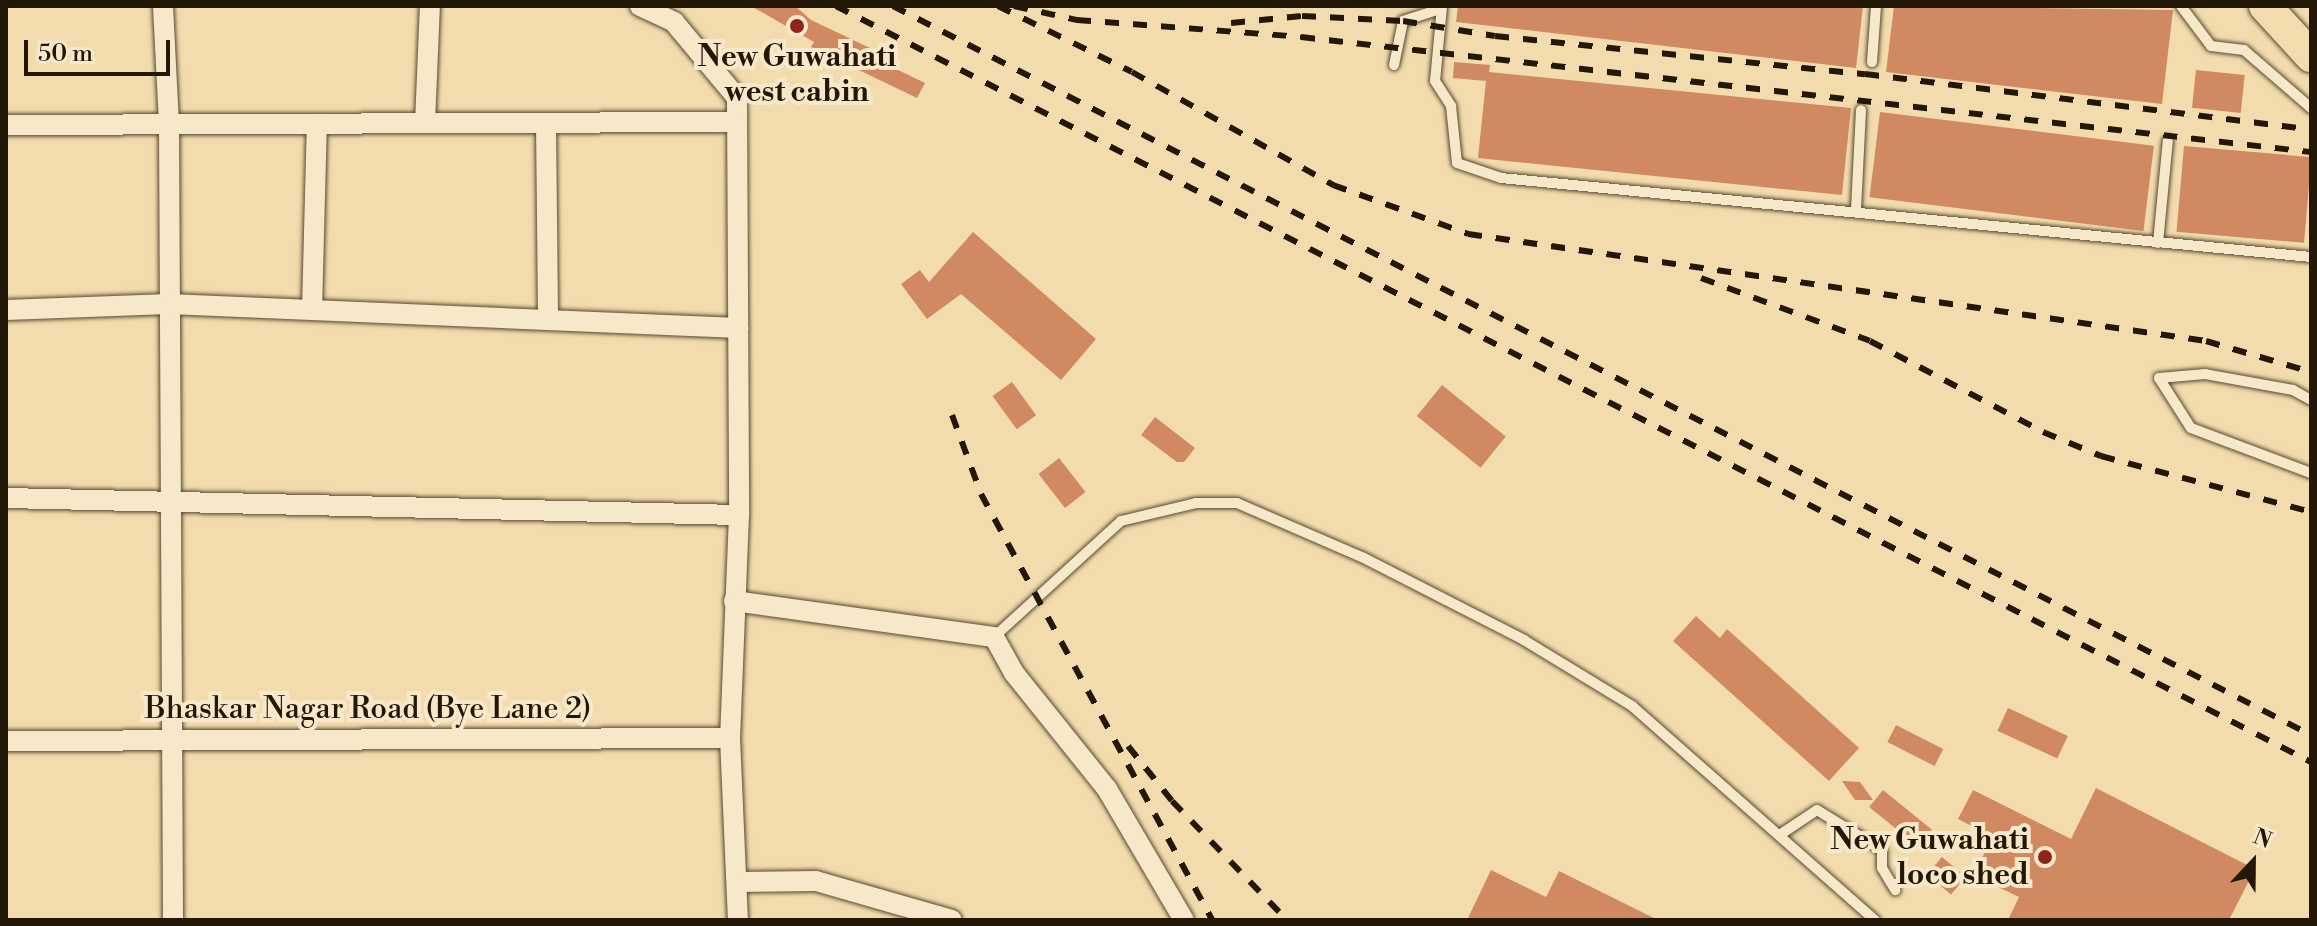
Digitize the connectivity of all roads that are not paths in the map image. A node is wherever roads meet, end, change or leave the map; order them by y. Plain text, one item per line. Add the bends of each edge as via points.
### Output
1 (163, 6) edge
2 (430, 6) edge
3 (640, 6) edge
4 (1876, 6) edge
5 (2181, 6) edge
6 (2265, 6) edge
7 (2290, 6) edge
8 (1441, 7) edge
9 (2311, 28) edge
10 (2311, 56) edge
11 (1872, 62) dead end
12 (1394, 65) dead end
13 (2311, 108) edge
14 (1861, 110) dead end
15 (736, 122) junction
16 (425, 123) junction
17 (546, 123) junction
18 (169, 124) junction
19 (317, 124) junction
20 (6, 125) edge
21 (2168, 140) dead end
22 (1856, 209) junction
23 (2158, 243) junction
24 (2311, 257) edge
25 (169, 304) junction
26 (6, 310) edge
27 (312, 310) junction
28 (548, 320) junction
29 (738, 328) junction
30 (2311, 400) edge
31 (2311, 473) edge
32 (6, 498) edge
33 (170, 498) junction
34 (739, 515) junction
35 (734, 601) junction
36 (994, 637) junction
37 (730, 738) junction
38 (171, 739) junction
39 (6, 741) edge
40 (1781, 834) junction
41 (739, 882) junction
42 (1895, 890) dead end
43 (1181, 919) edge
44 (173, 920) edge
45 (738, 920) edge
46 (952, 920) edge
47 (1875, 920) edge

1 - 18 street
2 - 16 street
3 - 15 street via 674,22 737,98
4 - 11 lane
5 - 13 lane via 2211,46 2244,50
6 - 10 main road
7 - 9 main road
8 - 12 lane via 1403,21
8 - 22 lane via 1444,27 1435,81 1451,106 1457,163 1501,178
14 - 22 lane
15 - 17 street
15 - 29 street
16 - 17 street
16 - 19 street
17 - 28 street
18 - 19 street
18 - 20 street
18 - 25 street
19 - 27 street
21 - 23 lane
22 - 23 lane
23 - 24 lane
25 - 26 street
25 - 27 street
25 - 33 street
27 - 28 street
28 - 29 street
29 - 34 street
30 - 31 lane via 2293,390 2205,374 2159,378 2191,428
32 - 33 street
33 - 34 street
33 - 38 street
34 - 35 street
35 - 36 street
35 - 37 street
36 - 40 lane via 1121,521 1196,503 1237,503 1364,558 1524,640 1632,706
36 - 43 street via 1014,673 1107,789
37 - 38 street, Bhaskar Nagar Road (Bye Lane 2)
37 - 41 street
38 - 39 street, Bhaskar Nagar Road (Bye Lane 2)
38 - 44 street
40 - 42 lane via 1817,810 1882,850 1882,868
40 - 47 lane
41 - 45 street
41 - 46 street via 816,881

